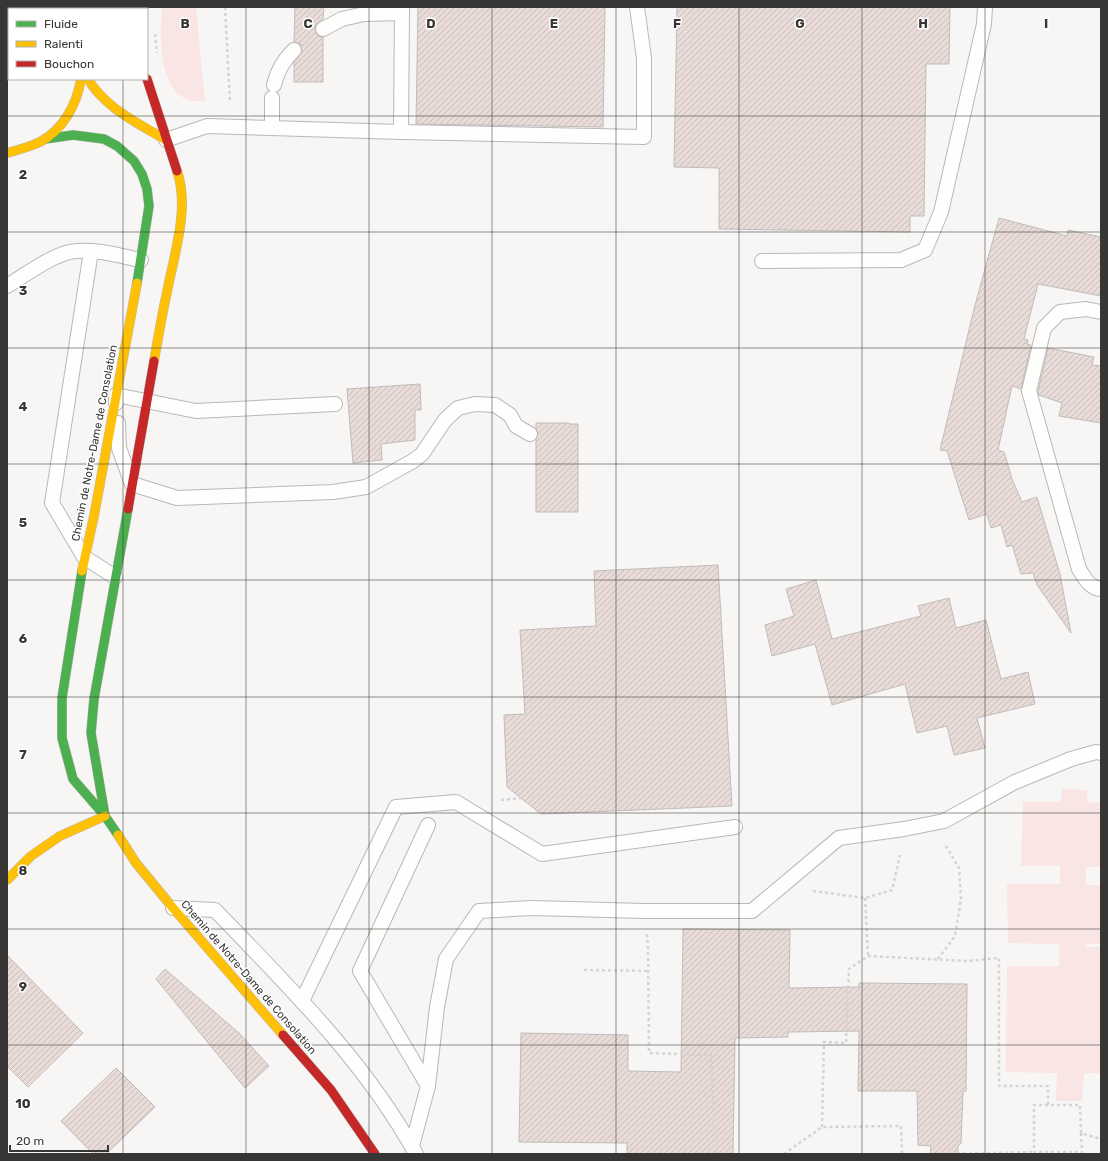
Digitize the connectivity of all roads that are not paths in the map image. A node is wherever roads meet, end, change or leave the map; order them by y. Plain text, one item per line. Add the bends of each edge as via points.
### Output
1 (636, 7) edge
2 (985, 7) edge
3 (402, 10) edge
4 (323, 29) dead end
5 (294, 50) dead end
6 (81, 80) edge
7 (89, 80) edge
8 (147, 80) edge
9 (272, 128) junction
10 (401, 132) junction
11 (45, 139) junction
12 (166, 140) junction
13 (7, 153) edge
14 (91, 251) junction
15 (141, 260) junction
16 (762, 261) dead end
17 (7, 286) edge
18 (1101, 312) edge
19 (116, 395) junction
20 (147, 402) junction
21 (335, 404) dead end
22 (530, 434) dead end
23 (132, 484) junction
24 (84, 557) junction
25 (115, 577) junction
26 (1101, 589) edge
27 (1101, 752) edge
28 (105, 816) junction
29 (428, 825) dead end
30 (735, 827) dead end
31 (7, 880) edge
32 (173, 908) junction
33 (302, 1001) junction
34 (428, 1086) junction
35 (414, 1150) edge
36 (375, 1154) edge

1 - 10 lane via 644,58 644,137
2 - 16 lane via 984,24 942,212 925,250 901,260
3 - 4 lane via 342,19
3 - 10 lane
5 - 9 lane via 284,60 277,73 273,91
6 - 11 street via 77,99 67,116
7 - 12 street via 97,93 117,111
8 - 12 street, Chemin de Notre-Dame de Consolation
9 - 10 lane
9 - 12 lane via 207,126
11 - 13 street
11 - 15 street, Chemin de Notre-Dame de Consolation via 73,135 104,139 117,146 134,161 147,188 148,206
12 - 20 street, Chemin de Notre-Dame de Consolation via 179,176 182,197 180,227
14 - 15 lane
14 - 17 lane via 75,251 60,255
14 - 24 lane via 52,503
15 - 19 street, Chemin de Notre-Dame de Consolation
18 - 26 lane via 1086,309 1060,312 1044,328 1029,391 1079,569 1086,581
19 - 20 lane
19 - 23 lane via 119,448
19 - 24 street, Chemin de Notre-Dame de Consolation
20 - 21 lane via 196,411
20 - 23 street, Chemin de Notre-Dame de Consolation
22 - 23 lane via 516,426 510,415 495,405 475,404 458,408 445,420 422,454 413,461 366,487 333,492 177,498
23 - 25 street, Chemin de Notre-Dame de Consolation
24 - 25 lane
24 - 28 street, Chemin de Notre-Dame de Consolation via 62,698 62,738 73,779
25 - 28 street, Chemin de Notre-Dame de Consolation via 94,699 91,733
27 - 34 lane via 1071,759 1015,782 944,821 840,838 752,910 532,908 479,911 446,958 437,1007
28 - 31 street via 60,836 31,856
28 - 32 street, Chemin de Notre-Dame de Consolation via 136,863
29 - 34 lane via 360,971
30 - 33 lane via 542,854 456,802 396,807
32 - 33 lane via 215,910
32 - 36 street, Chemin de Notre-Dame de Consolation via 331,1090
33 - 35 lane via 346,1052 389,1110
34 - 35 lane

